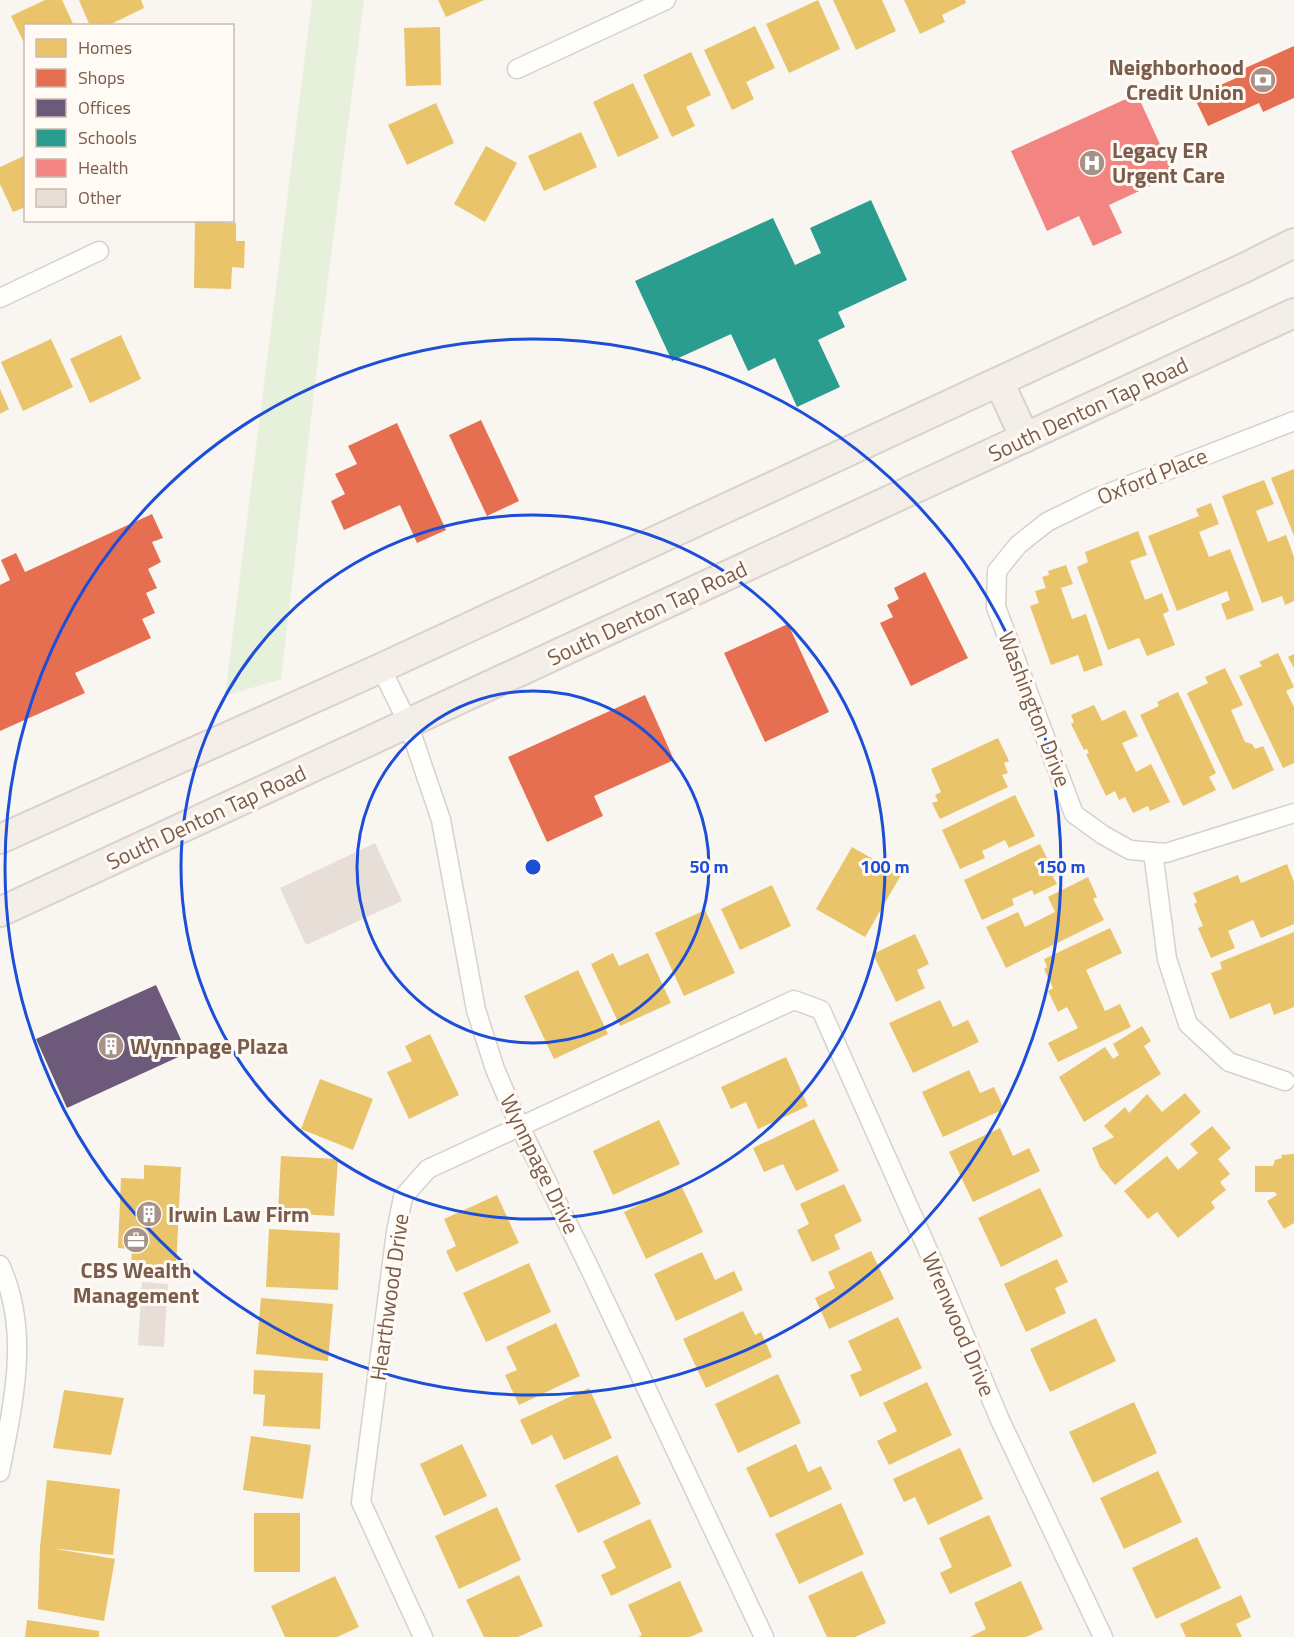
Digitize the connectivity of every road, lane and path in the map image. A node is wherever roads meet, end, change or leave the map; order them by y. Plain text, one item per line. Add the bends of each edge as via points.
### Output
1 (666, 0) edge
2 (517, 69) dead end
3 (1294, 243) edge
4 (99, 251) dead end
5 (0, 297) edge
6 (1294, 313) edge
7 (999, 382) junction
8 (1294, 421) edge
9 (1025, 438) junction
10 (1018, 545) joint
11 (381, 668) junction
12 (408, 723) junction
13 (1294, 813) edge
14 (0, 840) edge
15 (1153, 852) junction
16 (0, 912) edge
17 (821, 1010) joint
18 (1285, 1081) dead end
19 (519, 1125) junction
20 (0, 1264) edge
21 (5, 1413) edge
22 (0, 1472) edge
23 (423, 1637) edge
24 (764, 1637) edge
25 (1103, 1637) edge

1 - 2 street
3 - 7 main road
4 - 5 street
6 - 9 main road, South Denton Tap Road
7 - 9 main road
7 - 11 main road
8 - 10 street, Oxford Place via 1094,499 1047,522
9 - 12 main road, South Denton Tap Road
10 - 15 street, Washington Drive via 997,572 996,607 1074,814 1130,850
11 - 12 street, Wynnpage Drive
11 - 14 main road
12 - 16 main road, South Denton Tap Road
12 - 19 street, Wynnpage Drive via 441,820 476,1010
13 - 15 street via 1166,853
15 - 18 street via 1167,959 1188,1024 1229,1062
17 - 19 street, Hearthwood Drive via 794,1000
17 - 25 street, Wrenwood Drive via 1000,1420
19 - 23 street, Hearthwood Drive via 428,1169 403,1197 399,1214 361,1502
19 - 24 street, Wynnpage Drive
20 - 21 street via 15,1306 18,1361
21 - 22 street

